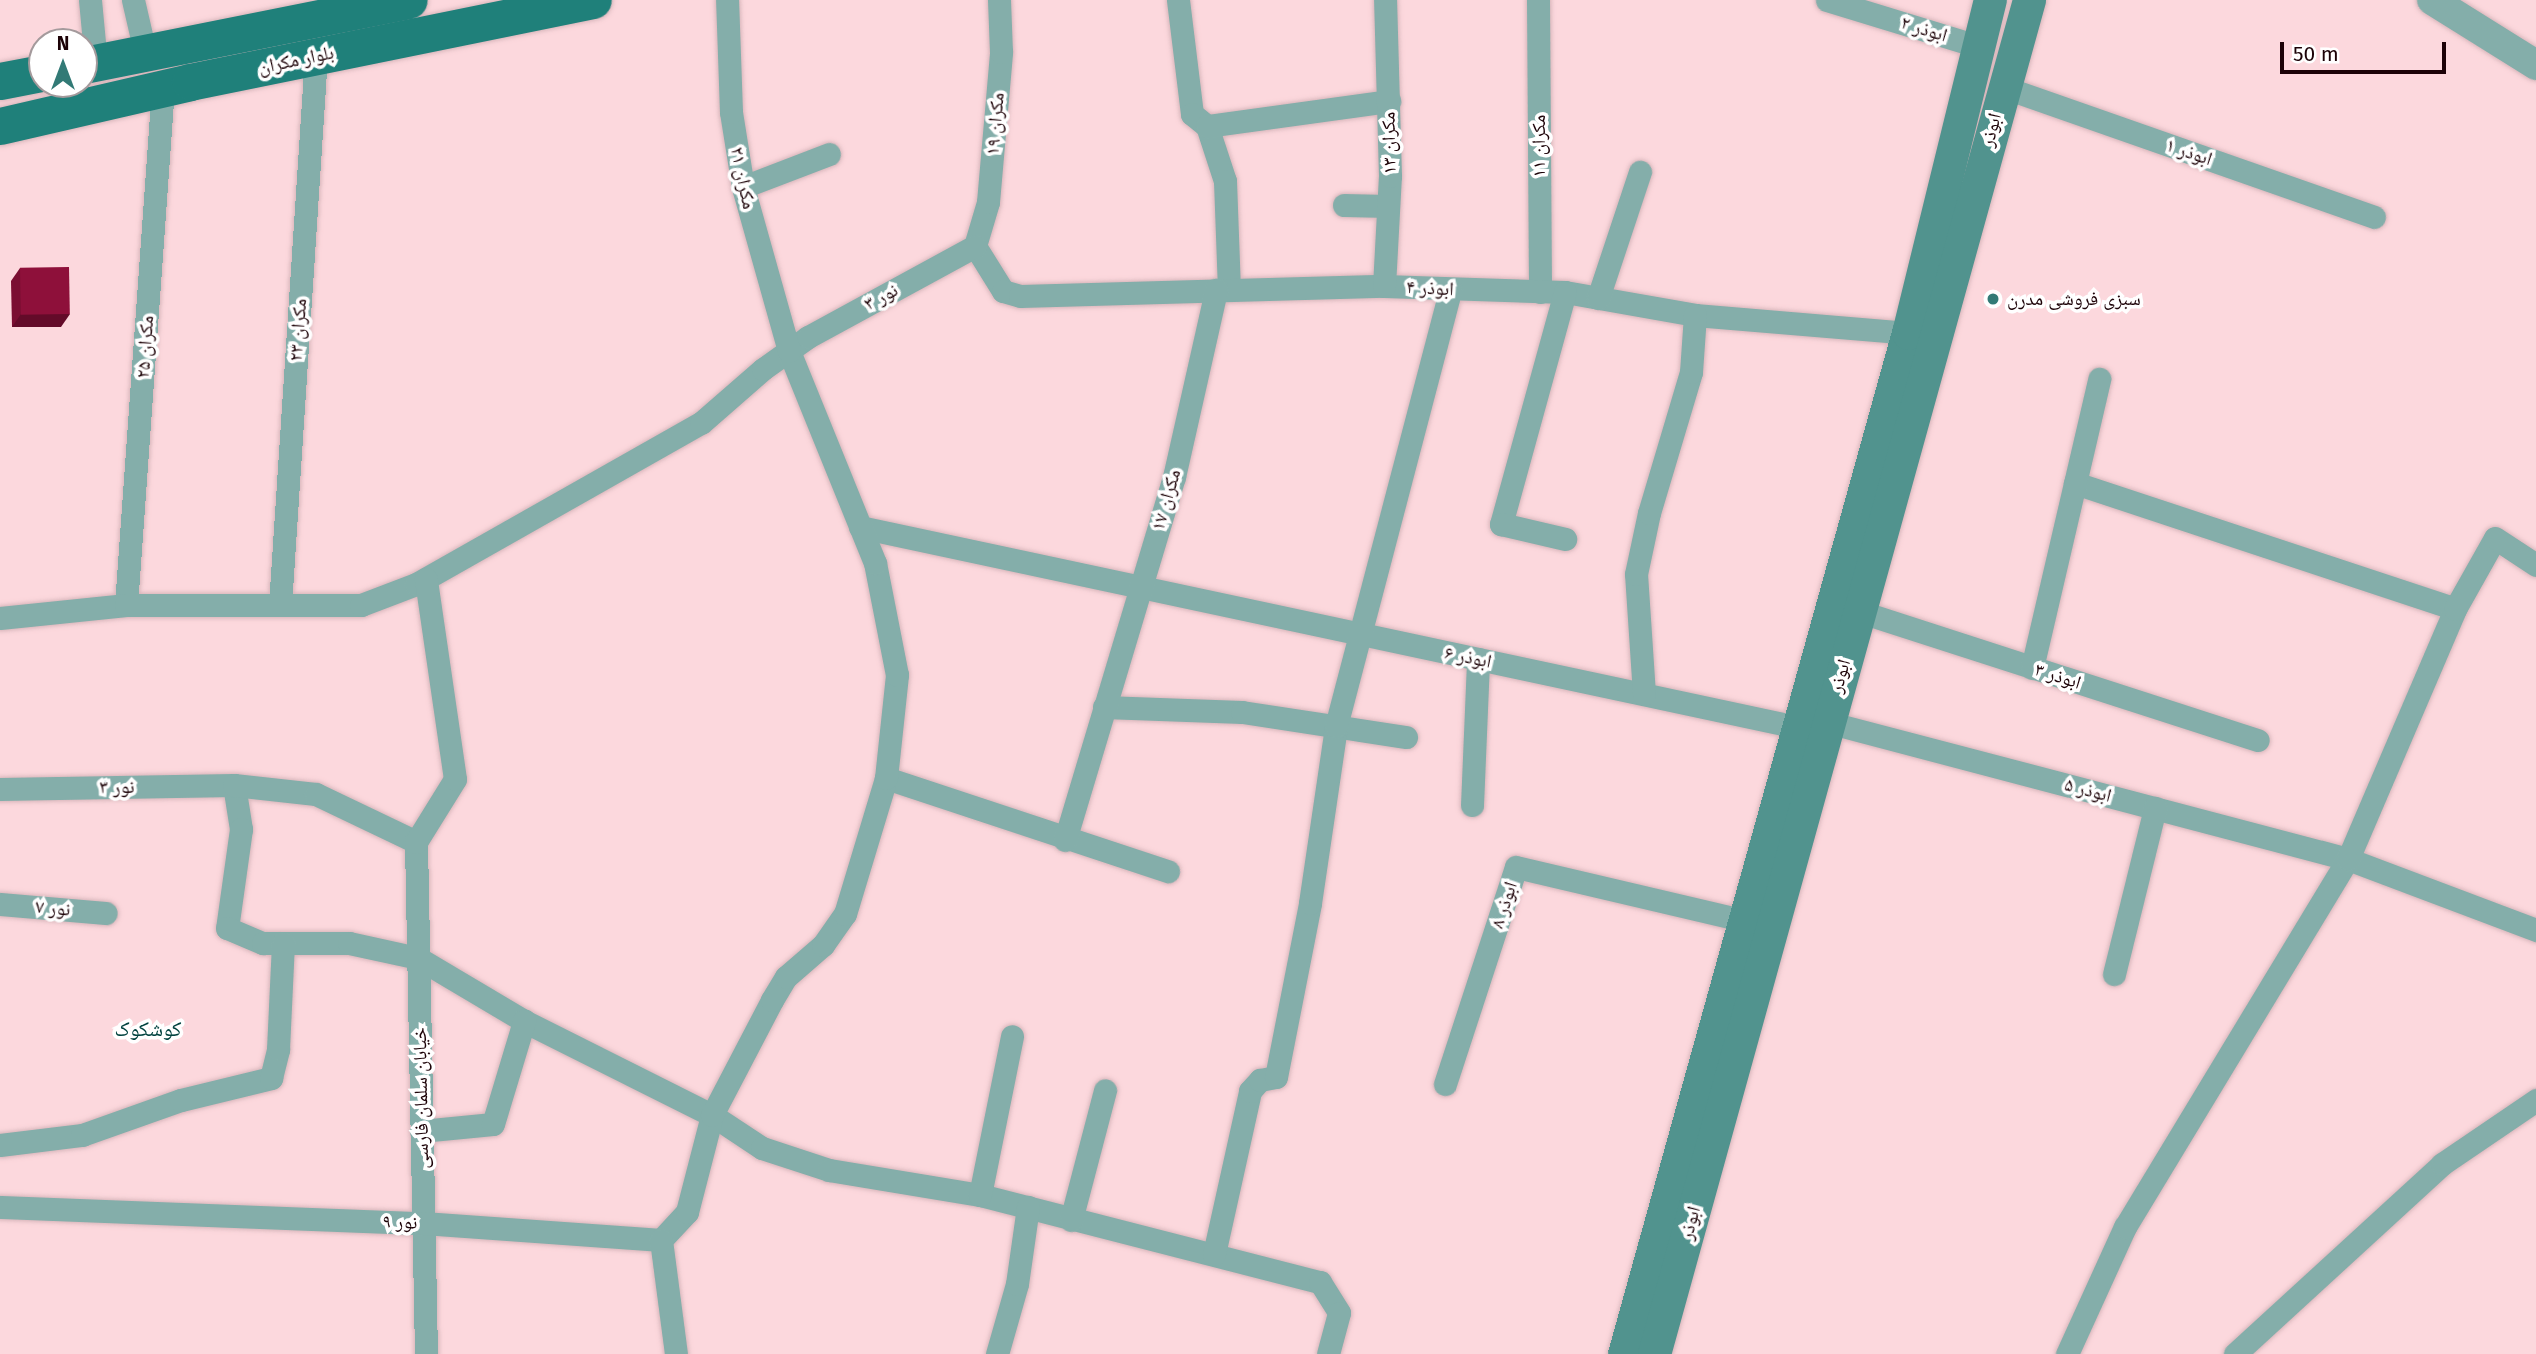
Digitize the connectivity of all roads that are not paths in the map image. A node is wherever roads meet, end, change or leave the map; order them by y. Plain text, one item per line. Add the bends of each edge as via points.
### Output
1 (90, 0) edge
2 (133, 0) edge
3 (409, 0) edge
4 (593, 0) edge
5 (727, 0) edge
6 (999, 0) edge
7 (1178, 0) edge
8 (1385, 0) edge
9 (1538, 0) edge
10 (1827, 0) edge
11 (1990, 0) edge
12 (2029, 0) edge
13 (2432, 0) edge
14 (90, 28) edge
15 (1980, 47) junction
16 (145, 52) junction
17 (316, 56) junction
18 (98, 62) edge
19 (2536, 65) edge
20 (28, 76) edge
21 (0, 81) edge
22 (2003, 87) junction
23 (163, 88) junction
24 (1389, 101) junction
25 (0, 126) edge
26 (1207, 126) junction
27 (829, 154) dead end
28 (1640, 172) dead end
29 (1964, 174) junction
30 (743, 187) junction
31 (1344, 205) dead end
32 (1388, 206) junction
33 (2374, 217) dead end
34 (975, 246) junction
35 (1384, 286) junction
36 (1222, 290) junction
37 (1450, 290) junction
38 (1540, 292) junction
39 (1565, 292) junction
40 (1598, 298) junction
41 (1695, 315) junction
42 (1908, 333) junction
43 (789, 351) junction
44 (2099, 379) dead end
45 (2075, 483) junction
46 (860, 527) junction
47 (1565, 539) dead end
48 (2536, 565) edge
49 (426, 579) junction
50 (1139, 586) junction
51 (126, 605) junction
52 (280, 605) junction
53 (2455, 609) junction
54 (1858, 611) junction
55 (0, 618) edge
56 (1361, 634) junction
57 (1478, 659) junction
58 (2032, 668) junction
59 (1644, 694) junction
60 (1104, 707) junction
61 (1812, 725) junction
62 (1336, 726) junction
63 (1406, 737) dead end
64 (2258, 740) dead end
65 (886, 778) junction
66 (234, 785) junction
67 (0, 789) edge
68 (1472, 805) dead end
69 (2155, 808) junction
70 (1065, 840) junction
71 (416, 842) junction
72 (2348, 859) junction
73 (1168, 872) dead end
74 (0, 904) edge
75 (106, 913) dead end
76 (1742, 920) junction
77 (2536, 930) edge
78 (283, 943) junction
79 (418, 958) junction
80 (2114, 974) dead end
81 (524, 1021) junction
82 (1012, 1036) dead end
83 (1445, 1084) dead end
84 (1105, 1090) dead end
85 (2536, 1100) edge
86 (712, 1115) junction
87 (421, 1131) junction
88 (0, 1145) edge
89 (980, 1195) junction
90 (0, 1208) edge
91 (1028, 1208) junction
92 (1071, 1220) junction
93 (423, 1223) junction
94 (661, 1240) junction
95 (1214, 1254) junction
96 (426, 1354) edge
97 (676, 1354) edge
98 (997, 1354) edge
99 (1332, 1354) edge
100 (1624, 1354) edge
101 (1654, 1354) edge
102 (2067, 1354) edge
103 (2235, 1354) edge

1 - 14 street
2 - 16 street
3 - 16 main road
4 - 17 main road, بلوار مکران
5 - 30 street, مکران ۲۱ via 731,112
6 - 34 street, مکران ۱۹ via 1001,52 988,202
7 - 26 street, مکران ۱۷ via 1192,114
8 - 24 street, مکران ۱۳
9 - 38 street, مکران ۱۱
10 - 15 street, ابوذر ۲
11 - 15 main road, ابوذر
12 - 22 main road, ابوذر
13 - 19 street
15 - 29 main road, ابوذر
16 - 18 main road
17 - 23 main road, بلوار مکران
17 - 52 street, مکران ۲۳
20 - 21 main road
22 - 29 main road, ابوذر
22 - 33 street, ابوذر ۱
23 - 25 main road, بلوار مکران
23 - 51 street, مکران ۲۵
24 - 26 street
24 - 32 street, مکران ۱۳
26 - 36 street, مکران ۱۷ via 1224,181
27 - 30 street
28 - 40 street
29 - 42 main road, ابوذر
29 - 54 main road, ابوذر
30 - 43 street, مکران ۲۱
31 - 32 street
32 - 35 street, مکران ۱۳
34 - 36 street, ابوذر ۴ via 1003,291 1020,296
34 - 43 street, نور ۳
35 - 36 street, ابوذر ۴
35 - 37 street, ابوذر ۴
36 - 50 street, مکران ۱۷ via 1174,477
37 - 38 street, ابوذر ۴
37 - 56 street
38 - 39 street, ابوذر ۴
39 - 40 street, ابوذر ۴
39 - 47 street via 1501,524
40 - 41 street, ابوذر ۴
41 - 42 street, ابوذر ۴
41 - 59 street via 1691,372 1636,574
42 - 61 main road, ابوذر
43 - 46 street, مکران ۲۱
43 - 49 street, نور ۳ via 701,423
44 - 45 street
45 - 53 street
45 - 58 street
46 - 50 street, ابوذر ۶
46 - 65 street, مکران ۲۱ via 875,563 897,675
48 - 53 street via 2495,538
49 - 52 street, نور ۳ via 361,605
49 - 71 street via 455,779
50 - 56 street, ابوذر ۶
50 - 60 street, مکران ۱۷
51 - 52 street, نور ۳
51 - 55 street, نور ۳
53 - 72 street
54 - 58 street, ابوذر ۳
54 - 61 main road, ابوذر
56 - 57 street, ابوذر ۶
56 - 62 street
57 - 59 street, ابوذر ۶
57 - 68 street
58 - 64 street, ابوذر ۳
59 - 61 street, ابوذر ۶
60 - 62 street via 1242,712
60 - 70 street, مکران ۱۷
61 - 69 street, ابوذر ۵
61 - 76 main road, ابوذر
61 - 101 main road, ابوذر
62 - 63 street
62 - 95 street via 1310,903 1276,1077 1259,1080 1250,1091
65 - 70 street
65 - 86 street, مکران ۲۱ via 845,914 823,945 786,977
66 - 67 street, نور ۳
66 - 71 street, نور ۳ via 316,794
66 - 78 street via 241,829 227,928 263,943
69 - 72 street, ابوذر ۵
69 - 80 street
70 - 73 street
71 - 79 street, خیابان سلمان فارسی
72 - 77 street, ابوذر ۵
72 - 102 street via 2125,1227
74 - 75 street, نور ۷
76 - 83 street, ابوذر ۸ via 1516,867
76 - 100 main road, ابوذر
78 - 79 street via 349,943
78 - 88 street via 278,1049 271,1078 181,1100 82,1135
79 - 81 street
79 - 87 street, خیابان سلمان فارسی
81 - 86 street
81 - 87 street via 493,1124
82 - 89 street
84 - 92 street
85 - 103 street via 2442,1164
86 - 89 street via 762,1148 829,1170
86 - 94 street via 687,1212
87 - 93 street, خیابان سلمان فارسی
89 - 91 street
90 - 93 street, نور ۹
91 - 92 street
91 - 98 street via 1017,1284
92 - 95 street
93 - 94 street, نور ۹
93 - 96 street, خیابان سلمان فارسی
94 - 97 street
95 - 99 street via 1320,1282 1339,1313

